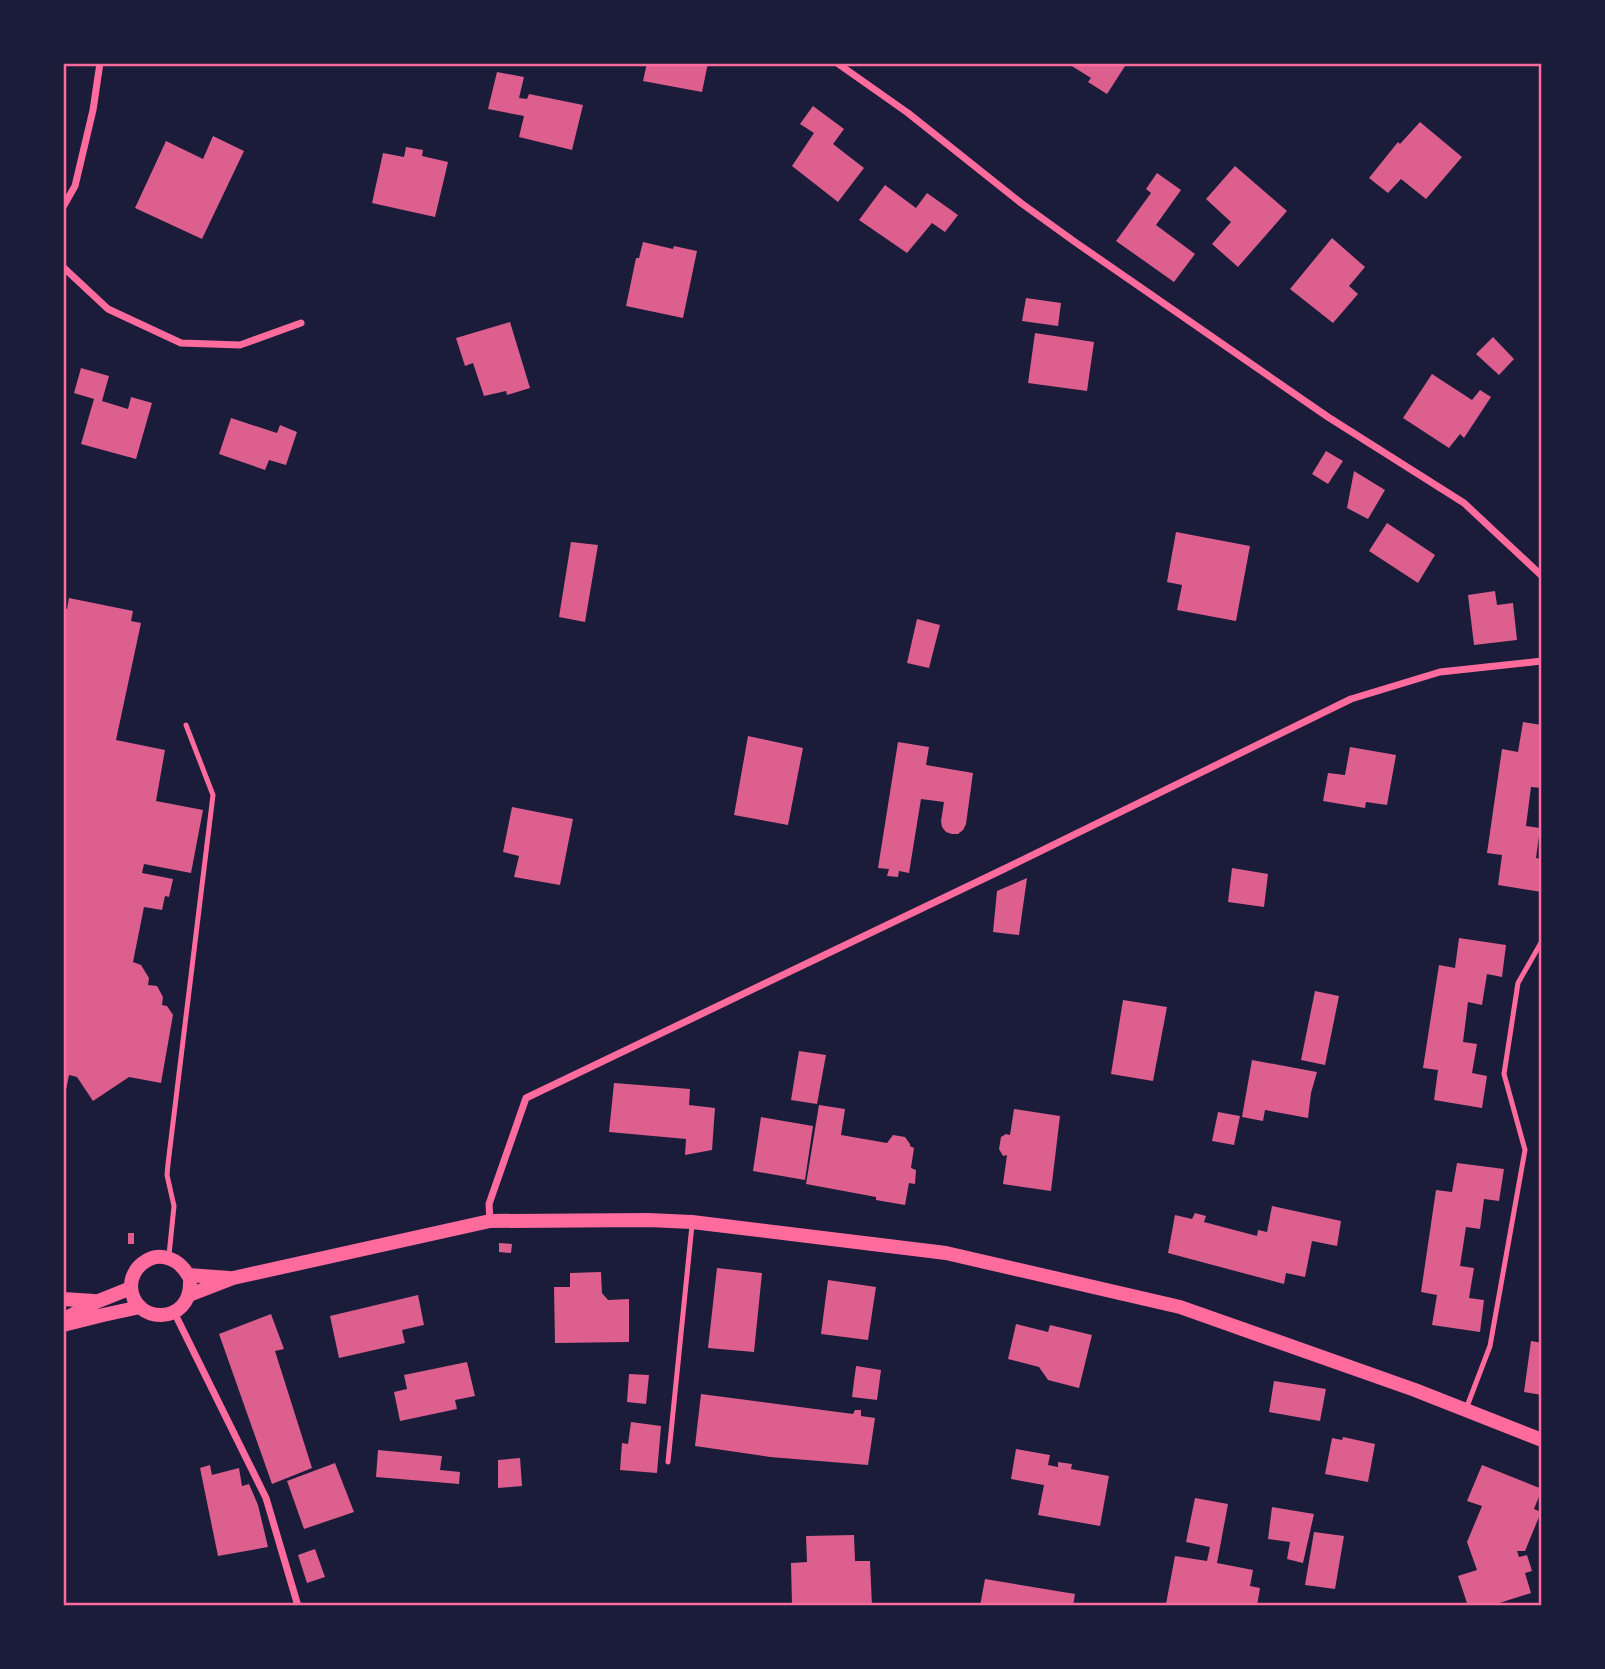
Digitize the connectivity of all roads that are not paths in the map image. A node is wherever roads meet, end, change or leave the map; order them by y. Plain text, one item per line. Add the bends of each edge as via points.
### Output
1 (100, 63) edge
2 (838, 63) edge
3 (63, 207) edge
4 (63, 267) edge
5 (301, 323) dead end
6 (1542, 576) edge
7 (1542, 661) edge
8 (186, 725) dead end
9 (1542, 941) edge
10 (490, 1221) junction
11 (692, 1222) junction
12 (168, 1257) junction
13 (189, 1284) junction
14 (131, 1288) junction
15 (63, 1299) edge
16 (140, 1307) junction
17 (99, 1308) junction
18 (174, 1312) junction
19 (63, 1322) edge
20 (1466, 1409) junction
21 (1542, 1440) edge
22 (668, 1462) dead end
23 (298, 1606) edge

1 - 3 street via 75,186
2 - 6 street via 1075,242 1328,417 1464,503
4 - 5 street via 108,309 181,343 240,345
7 - 10 street via 1440,672 1351,699 526,1098 489,1204
8 - 12 lane via 213,795 168,1164 174,1206
9 - 20 lane via 1518,983 1504,1074 1525,1150 1490,1346
10 - 11 main road
10 - 13 main road
11 - 20 main road via 946,1253 1180,1307
11 - 22 lane
12 - 13 main road via 184,1267
12 - 14 main road via 150,1258 142,1264
13 - 18 main road via 186,1302
14 - 16 main road
14 - 17 main road
15 - 17 main road
16 - 17 main road
16 - 18 main road via 156,1315
17 - 19 main road
18 - 23 street via 266,1498
20 - 21 main road

